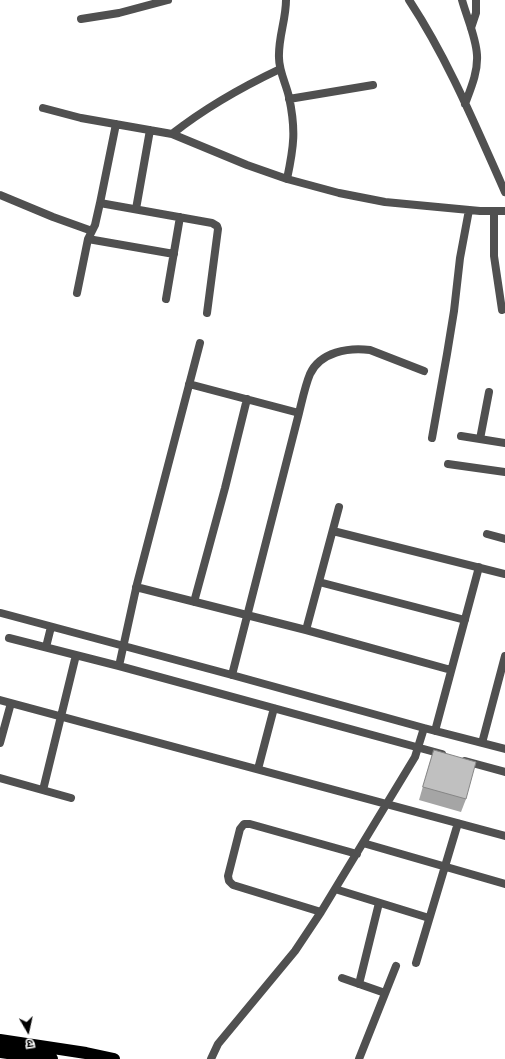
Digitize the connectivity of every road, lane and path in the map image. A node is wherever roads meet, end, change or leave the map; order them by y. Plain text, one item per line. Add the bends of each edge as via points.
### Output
1 (168, 0) edge
2 (286, 0) edge
3 (409, 0) edge
4 (462, 0) edge
5 (476, 0) edge
6 (81, 19) dead end
7 (471, 28) junction
8 (280, 69) junction
9 (372, 85) dead end
10 (289, 99) junction
11 (465, 104) junction
12 (44, 108) dead end
13 (116, 124) junction
14 (150, 130) junction
15 (172, 134) junction
16 (287, 179) junction
17 (505, 192) edge
18 (0, 195) edge
19 (100, 203) junction
20 (136, 209) junction
21 (469, 210) junction
22 (494, 211) junction
23 (505, 211) edge
24 (180, 217) junction
25 (92, 230) junction
26 (88, 239) junction
27 (174, 254) junction
28 (76, 293) dead end
29 (166, 299) dead end
30 (502, 310) dead end
31 (207, 313) dead end
32 (200, 343) dead end
33 (424, 371) dead end
34 (190, 384) junction
35 (489, 392) dead end
36 (247, 399) junction
37 (299, 413) junction
38 (461, 436) dead end
39 (432, 438) dead end
40 (480, 439) junction
41 (505, 443) edge
42 (448, 464) dead end
43 (505, 472) edge
44 (339, 507) dead end
45 (332, 531) junction
46 (487, 534) dead end
47 (505, 538) edge
48 (479, 567) junction
49 (505, 574) edge
50 (319, 582) junction
51 (136, 587) junction
52 (194, 602) junction
53 (1, 613) dead end
54 (247, 615) junction
55 (464, 620) junction
56 (51, 626) junction
57 (306, 630) junction
58 (9, 638) dead end
59 (123, 646) junction
60 (46, 647) junction
61 (76, 655) junction
62 (505, 656) edge
63 (119, 666) junction
64 (451, 670) junction
65 (232, 675) junction
66 (501, 684) edge
67 (0, 700) edge
68 (11, 703) junction
69 (274, 708) junction
70 (61, 716) junction
71 (424, 728) junction
72 (434, 731) junction
73 (0, 743) edge
74 (482, 743) junction
75 (418, 748) junction
76 (505, 749) edge
77 (258, 769) junction
78 (505, 772) edge
79 (0, 778) edge
80 (43, 790) junction
81 (71, 798) dead end
82 (387, 804) junction
83 (458, 823) junction
84 (505, 836) edge
85 (364, 843) junction
86 (357, 854) junction
87 (444, 867) junction
88 (505, 884) edge
89 (335, 889) junction
90 (379, 903) junction
91 (321, 912) junction
92 (429, 918) junction
93 (416, 962) dead end
94 (396, 966) dead end
95 (342, 978) dead end
96 (359, 984) junction
97 (385, 993) junction
98 (0, 1040) edge
99 (0, 1052) edge
100 (52, 1059) edge
101 (114, 1059) edge
102 (211, 1059) edge
103 (359, 1059) edge

1 - 6 street via 119,13
2 - 8 street via 279,52
3 - 11 street via 423,21
4 - 7 street
5 - 7 street via 476,13
7 - 11 street via 476,50 476,68
8 - 10 street
8 - 15 street via 251,82
9 - 10 street
10 - 16 street via 294,130 293,152
11 - 17 street
12 - 13 street
13 - 14 street
13 - 19 street
14 - 15 street
14 - 20 street
15 - 16 street
16 - 21 street via 385,202
18 - 25 street
19 - 20 street
19 - 25 street
20 - 24 street
21 - 22 street
21 - 39 street
22 - 23 street
22 - 30 street via 494,256
24 - 27 street
24 - 31 street via 212,223 218,229
25 - 26 street
26 - 27 street
26 - 28 street
27 - 29 street
32 - 34 street
33 - 37 street via 370,350 350,349 329,355 311,372
34 - 36 street
34 - 51 street
35 - 40 street
36 - 37 street
36 - 52 street
37 - 54 street
38 - 40 street
40 - 41 street
42 - 43 street
44 - 45 street
45 - 48 street
45 - 50 street
46 - 47 street
48 - 49 street
48 - 55 street
50 - 55 street
50 - 57 street
51 - 52 street
51 - 59 street
52 - 54 street
53 - 56 street
54 - 57 street
54 - 65 street
55 - 64 street
56 - 59 street
56 - 60 street
57 - 64 street
58 - 60 street
59 - 63 street
59 - 65 street
60 - 61 street
61 - 63 street
61 - 70 street
62 - 66 street
63 - 69 street
64 - 72 street
65 - 71 street
66 - 74 street
67 - 68 street
68 - 70 street
68 - 73 street
69 - 75 street
69 - 77 street
70 - 77 street
70 - 80 street
71 - 72 street
71 - 75 street
72 - 74 street
74 - 76 street
75 - 78 street
75 - 82 street
77 - 82 street
79 - 80 street
80 - 81 street
82 - 83 street
82 - 85 street
83 - 84 street
83 - 87 street
85 - 86 street
85 - 87 street
86 - 89 street
86 - 91 street via 250,824 244,824 240,829 228,876 229,881 233,885
87 - 88 street
87 - 92 street
89 - 90 street
89 - 91 street
90 - 92 street
90 - 96 street
91 - 102 street via 295,951 218,1044
92 - 93 street
94 - 97 street
95 - 96 street
96 - 97 street
97 - 103 street
98 - 101 highway
99 - 100 highway

